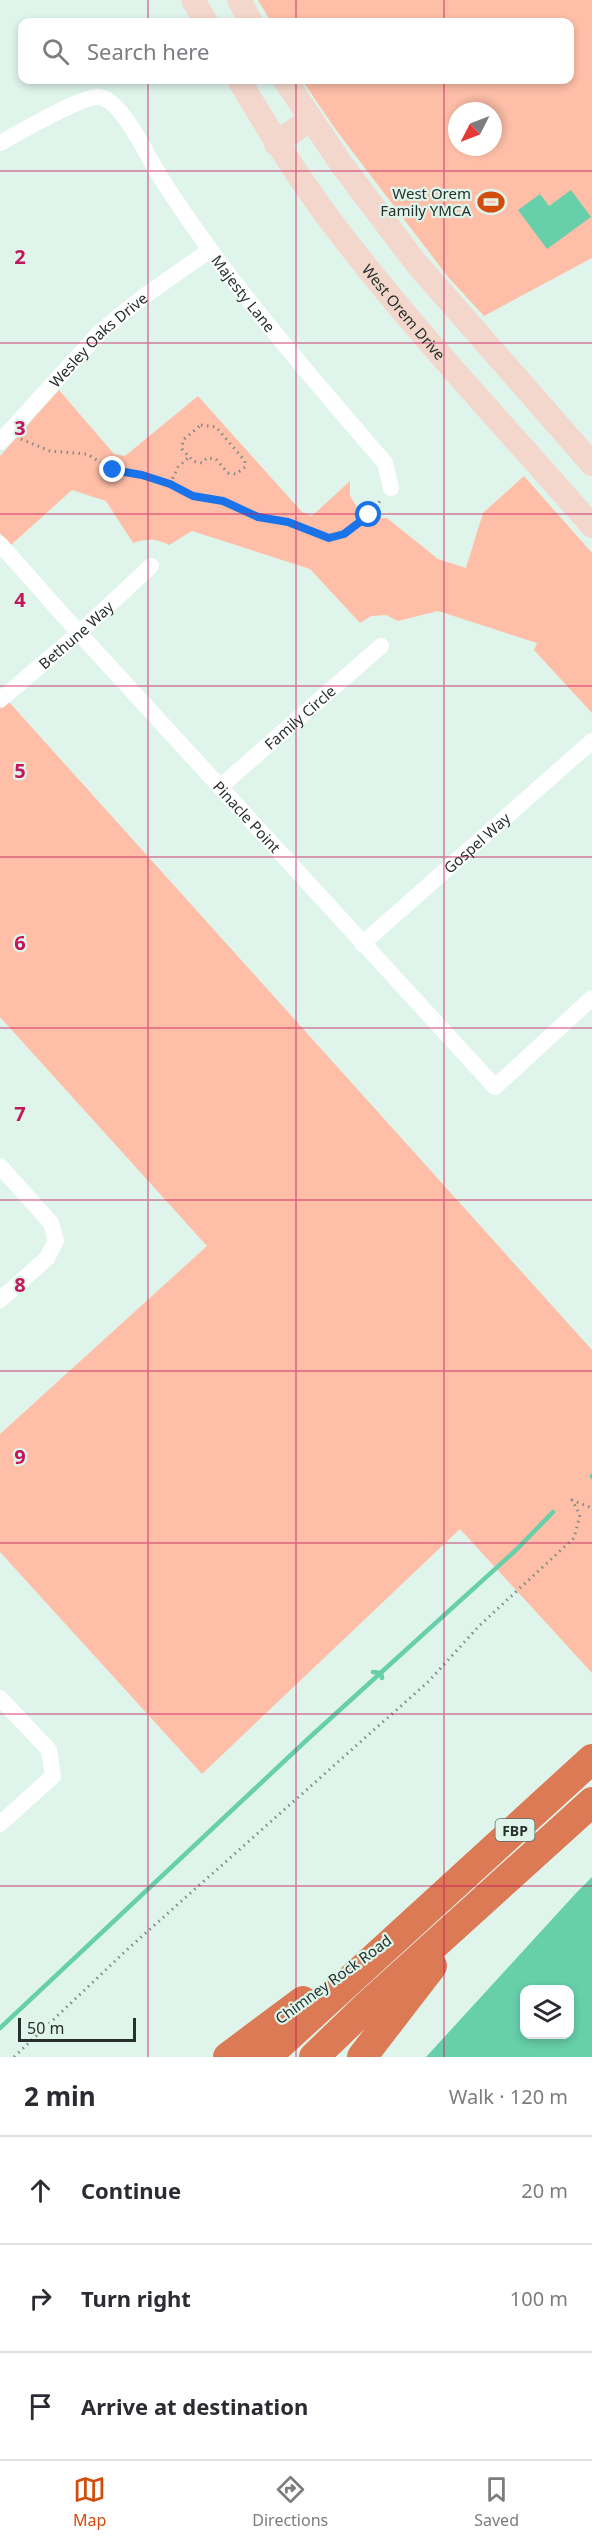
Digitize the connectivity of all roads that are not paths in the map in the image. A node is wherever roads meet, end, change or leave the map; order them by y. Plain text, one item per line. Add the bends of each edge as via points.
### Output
1 (193, 0) edge
2 (239, 0) edge
3 (204, 18) edge
4 (249, 18) edge
5 (241, 84) edge
6 (288, 84) edge
7 (310, 119) junction
8 (0, 143) edge
9 (276, 144) junction
10 (210, 250) junction
11 (4, 437) edge
12 (592, 464) edge
13 (391, 488) road end
14 (592, 526) edge
15 (0, 544) edge
16 (151, 566) dead end
17 (79, 633) junction
18 (381, 646) dead end
19 (0, 700) edge
20 (592, 741) edge
21 (220, 787) junction
22 (362, 944) junction
23 (592, 998) edge
24 (0, 1166) edge
25 (0, 1300) edge
26 (0, 1698) edge
27 (592, 1759) edge
28 (592, 1802) edge
29 (0, 1824) edge
30 (439, 1901) junction
31 (480, 1905) junction
32 (228, 2057) edge
33 (266, 2057) edge
34 (314, 2057) edge
35 (362, 2057) edge

1 - 3 main road
2 - 4 main road
5 - 9 main road, West Orem Drive
6 - 7 main road
7 - 9 main road
7 - 12 main road via 416,263
8 - 10 street, Majesty Lane via 78,103 99,97 113,103
9 - 14 main road, West Orem Drive via 389,294
10 - 11 street, Wesley Oaks Drive via 100,332
10 - 13 street, Majesty Lane via 385,463
15 - 17 street, Pinacle Point
16 - 17 street, Bethune Way
17 - 19 street, Bethune Way
17 - 21 street, Pinacle Point
18 - 21 street, Family Circle
20 - 22 street, Gospel Way
21 - 22 street, Pinacle Point
22 - 23 street, Pinacle Point via 495,1087
24 - 25 street via 51,1223 56,1241 47,1258
26 - 29 street via 49,1750 53,1776
27 - 30 highway, FBP
28 - 31 highway, FBP
30 - 32 highway, Chimney Rock Road
30 - 33 highway
31 - 34 highway
31 - 35 highway

